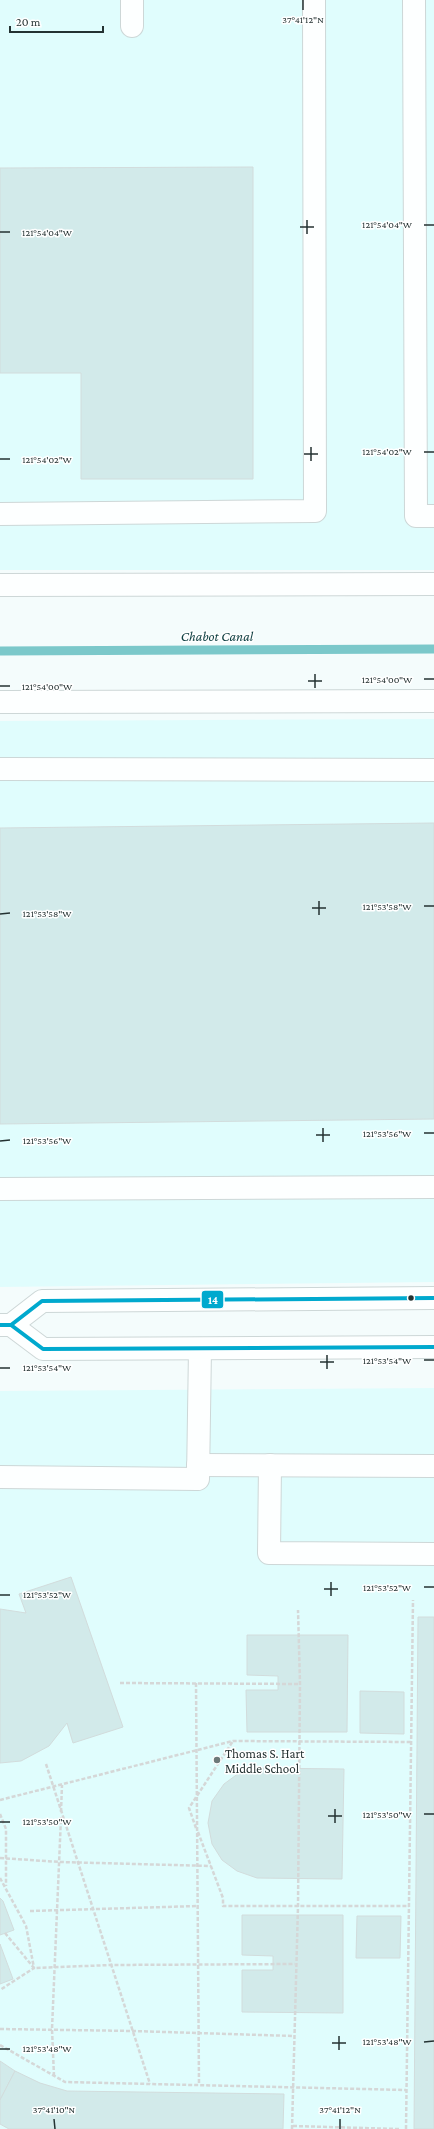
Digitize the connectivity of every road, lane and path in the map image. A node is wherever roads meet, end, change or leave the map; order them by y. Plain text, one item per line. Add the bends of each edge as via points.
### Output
1 (132, 0) edge
2 (314, 0) edge
3 (414, 0) edge
4 (132, 26) dead end
5 (0, 514) edge
6 (434, 516) edge
7 (434, 584) edge
8 (0, 585) edge
9 (434, 701) edge
10 (0, 702) edge
11 (0, 769) edge
12 (434, 770) edge
13 (434, 1187) edge
14 (0, 1189) edge
15 (434, 1298) edge
16 (5, 1325) edge
17 (434, 1347) edge
18 (200, 1349) junction
19 (198, 1464) junction
20 (270, 1465) junction
21 (434, 1466) edge
22 (0, 1477) edge
23 (434, 1554) edge
24 (413, 1600) dead end
25 (298, 1610) dead end
26 (120, 1682) dead end
27 (196, 1683) junction
28 (300, 1684) junction
29 (233, 1741) junction
30 (299, 1741) junction
31 (411, 1742) junction
32 (197, 1750) junction
33 (46, 1764) dead end
34 (62, 1785) junction
35 (53, 1787) junction
36 (197, 1796) junction
37 (0, 1800) edge
38 (0, 1814) edge
39 (61, 1814) junction
40 (197, 1830) junction
41 (0, 1858) edge
42 (6, 1859) junction
43 (60, 1862) junction
44 (78, 1863) junction
45 (198, 1866) junction
46 (211, 1866) junction
47 (0, 1878) edge
48 (6, 1888) junction
49 (198, 1906) junction
50 (298, 1906) junction
51 (409, 1906) junction
52 (58, 1909) junction
53 (93, 1909) junction
54 (30, 1910) dead end
55 (5, 1933) dead end
56 (295, 1964) junction
57 (111, 1965) junction
58 (198, 1965) junction
59 (54, 1967) junction
60 (34, 1968) junction
61 (0, 1990) edge
62 (0, 2029) edge
63 (52, 2030) junction
64 (132, 2031) junction
65 (198, 2034) junction
66 (294, 2036) junction
67 (0, 2046) edge
68 (54, 2076) junction
69 (150, 2084) junction
70 (199, 2085) junction
71 (294, 2087) junction
72 (406, 2090) junction
73 (293, 2127) edge
74 (399, 2129) edge
75 (406, 2129) edge

1 - 4 street
2 - 5 street via 315,511
3 - 6 street via 416,516
7 - 8 street
9 - 10 street
11 - 12 street
13 - 14 street
15 - 16 street via 42,1301
16 - 18 street via 44,1349
17 - 18 street
18 - 19 street
19 - 20 street
19 - 22 street via 198,1479
20 - 21 street
20 - 23 street via 269,1553
24 - 31 path
25 - 28 path
26 - 27 path
27 - 28 path
27 - 32 path
28 - 30 path
29 - 30 path
29 - 32 path
29 - 36 path
30 - 31 path
30 - 50 path
31 - 51 path
32 - 34 path
32 - 36 path
33 - 35 path
34 - 35 path
34 - 39 path
35 - 37 path
35 - 39 path
36 - 40 path
36 - 40 path via 189,1808
38 - 42 path via 6,1829
39 - 43 path
39 - 44 path
40 - 45 path
40 - 46 path
41 - 42 path
42 - 43 path
42 - 48 path
43 - 44 path
43 - 52 path
44 - 45 path
44 - 53 path
45 - 46 path
45 - 49 path
46 - 50 path via 223,1898 223,1906
47 - 48 path
48 - 60 path via 26,1926
49 - 53 path
49 - 58 path
50 - 51 path
50 - 56 path
51 - 72 path
52 - 53 path
52 - 54 path
52 - 59 path
53 - 57 path
55 - 60 path
56 - 58 path
56 - 66 path
57 - 58 path
57 - 59 path
57 - 64 path
58 - 65 path
59 - 60 path
59 - 63 path
60 - 61 path
62 - 63 path
63 - 64 path
63 - 68 path
64 - 65 path
64 - 69 path
65 - 66 path
65 - 70 path
66 - 71 path
67 - 68 path
68 - 69 path via 65,2082
69 - 70 path
70 - 71 path
71 - 72 path
71 - 73 path
72 - 75 path
73 - 74 path

